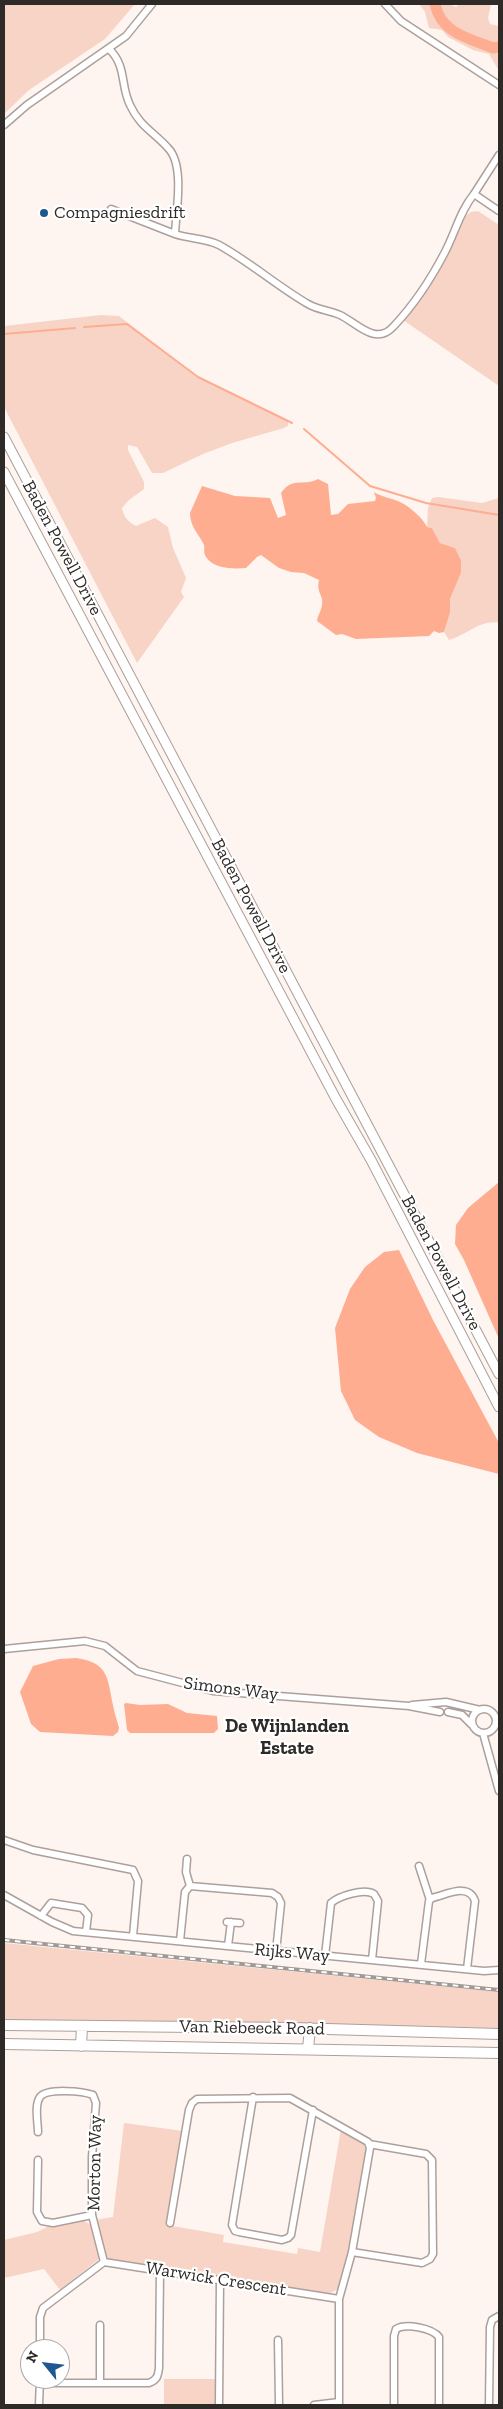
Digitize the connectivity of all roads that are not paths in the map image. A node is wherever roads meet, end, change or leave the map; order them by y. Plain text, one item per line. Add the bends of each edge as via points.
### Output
1 (152, 4) edge
2 (385, 4) edge
3 (109, 49) junction
4 (499, 86) edge
5 (4, 125) edge
6 (499, 155) edge
7 (474, 194) junction
8 (111, 209) dead end
9 (499, 211) edge
10 (175, 234) junction
11 (4, 437) edge
12 (4, 472) edge
13 (499, 1374) edge
14 (499, 1408) edge
15 (4, 1649) edge
16 (409, 1706) junction
17 (480, 1710) junction
18 (440, 1712) dead end
19 (448, 1712) dead end
20 (496, 1713) edge
21 (498, 1723) edge
22 (472, 1725) junction
23 (483, 1733) junction
24 (499, 1791) edge
25 (4, 1840) edge
26 (187, 1859) dead end
27 (419, 1866) dead end
28 (190, 1886) junction
29 (4, 1895) edge
30 (430, 1900) junction
31 (42, 1916) junction
32 (240, 1923) dead end
33 (86, 1932) junction
34 (133, 1936) junction
35 (180, 1941) junction
36 (228, 1946) junction
37 (276, 1952) junction
38 (325, 1956) junction
39 (372, 1960) junction
40 (421, 1964) junction
41 (468, 1969) junction
42 (499, 1970) edge
43 (4, 2025) edge
44 (82, 2026) junction
45 (310, 2028) junction
46 (499, 2034) edge
47 (4, 2044) edge
48 (81, 2046) junction
49 (308, 2049) junction
50 (499, 2053) edge
51 (253, 2098) junction
52 (313, 2110) junction
53 (38, 2132) dead end
54 (369, 2144) junction
55 (38, 2160) dead end
56 (92, 2215) junction
57 (170, 2223) dead end
58 (352, 2252) junction
59 (104, 2262) junction
60 (160, 2270) junction
61 (220, 2280) junction
62 (339, 2299) junction
63 (499, 2316) edge
64 (100, 2325) dead end
65 (40, 2339) edge
66 (278, 2340) dead end
67 (70, 2382) edge
68 (100, 2382) junction
69 (40, 2389) edge
70 (339, 2404) edge
71 (39, 2405) edge
72 (220, 2405) edge
73 (279, 2405) edge
74 (314, 2405) edge
75 (394, 2405) edge
76 (439, 2405) edge
77 (490, 2405) edge

1 - 3 street via 126,36
2 - 4 street via 401,21
3 - 5 street via 27,104
3 - 10 street via 117,57 132,110 152,136 168,147 176,163
6 - 7 street
7 - 9 street
7 - 10 street via 422,288 392,329 383,334 369,334 342,316 309,305 212,242
8 - 10 street
11 - 13 main road, Baden Powell Drive
12 - 14 main road, Baden Powell Drive via 374,1166
15 - 16 street, Simons Way via 85,1641 105,1646 136,1670 213,1691
16 - 17 street, Simons Way via 437,1701 454,1702
16 - 18 street, Simons Way
17 - 20 street
17 - 22 street via 472,1718
19 - 22 street via 462,1715
20 - 21 street
21 - 23 street via 490,1732
22 - 23 street
23 - 24 street
25 - 34 street via 33,1850 132,1870 138,1881
26 - 28 street
27 - 30 street
28 - 35 street via 185,1892
28 - 37 street via 276,1895 281,1903
29 - 31 street, Rijks Way
30 - 40 street
30 - 41 street via 461,1890 473,1896 475,1904
31 - 33 street, Rijks Way via 63,1928
31 - 33 street via 50,1903 82,1908 88,1915
32 - 36 street via 228,1922
33 - 34 street, Rijks Way
34 - 35 street, Rijks Way
35 - 36 street, Rijks Way
36 - 37 street, Rijks Way
37 - 38 street, Rijks Way
38 - 39 street, Rijks Way
38 - 39 street via 331,1903 369,1892 376,1896 378,1902
39 - 40 street, Rijks Way
40 - 41 street, Rijks Way
41 - 42 street, Rijks Way
43 - 44 main road, Van Riebeeck Road
44 - 45 main road, Van Riebeeck Road
44 - 48 main road
45 - 46 main road, Van Riebeeck Road
45 - 49 main road
47 - 48 main road, Van Riebeeck Road
48 - 49 main road, Van Riebeeck Road
49 - 50 main road, Van Riebeeck Road
51 - 52 street via 290,2098
51 - 52 street via 232,2225 239,2232 282,2240 290,2237
51 - 57 street via 203,2097 192,2103
52 - 54 street
53 - 56 street, Morton Way via 40,2096 47,2092 93,2095 96,2103
54 - 58 street
54 - 58 street via 426,2154 432,2160 433,2254 422,2263
55 - 56 street via 37,2212 42,2221 53,2223
56 - 59 street, Morton Way
58 - 62 street
59 - 60 street, Warwick Crescent
59 - 65 street via 43,2308
60 - 61 street, Warwick Crescent
60 - 68 street via 157,2378 149,2383
61 - 62 street, Warwick Crescent
61 - 72 street
62 - 70 street
63 - 77 street via 492,2320 490,2327
64 - 68 street
66 - 73 street
67 - 68 street
69 - 71 street
70 - 74 street
75 - 76 street via 394,2336 396,2329 401,2327 429,2330 439,2337

